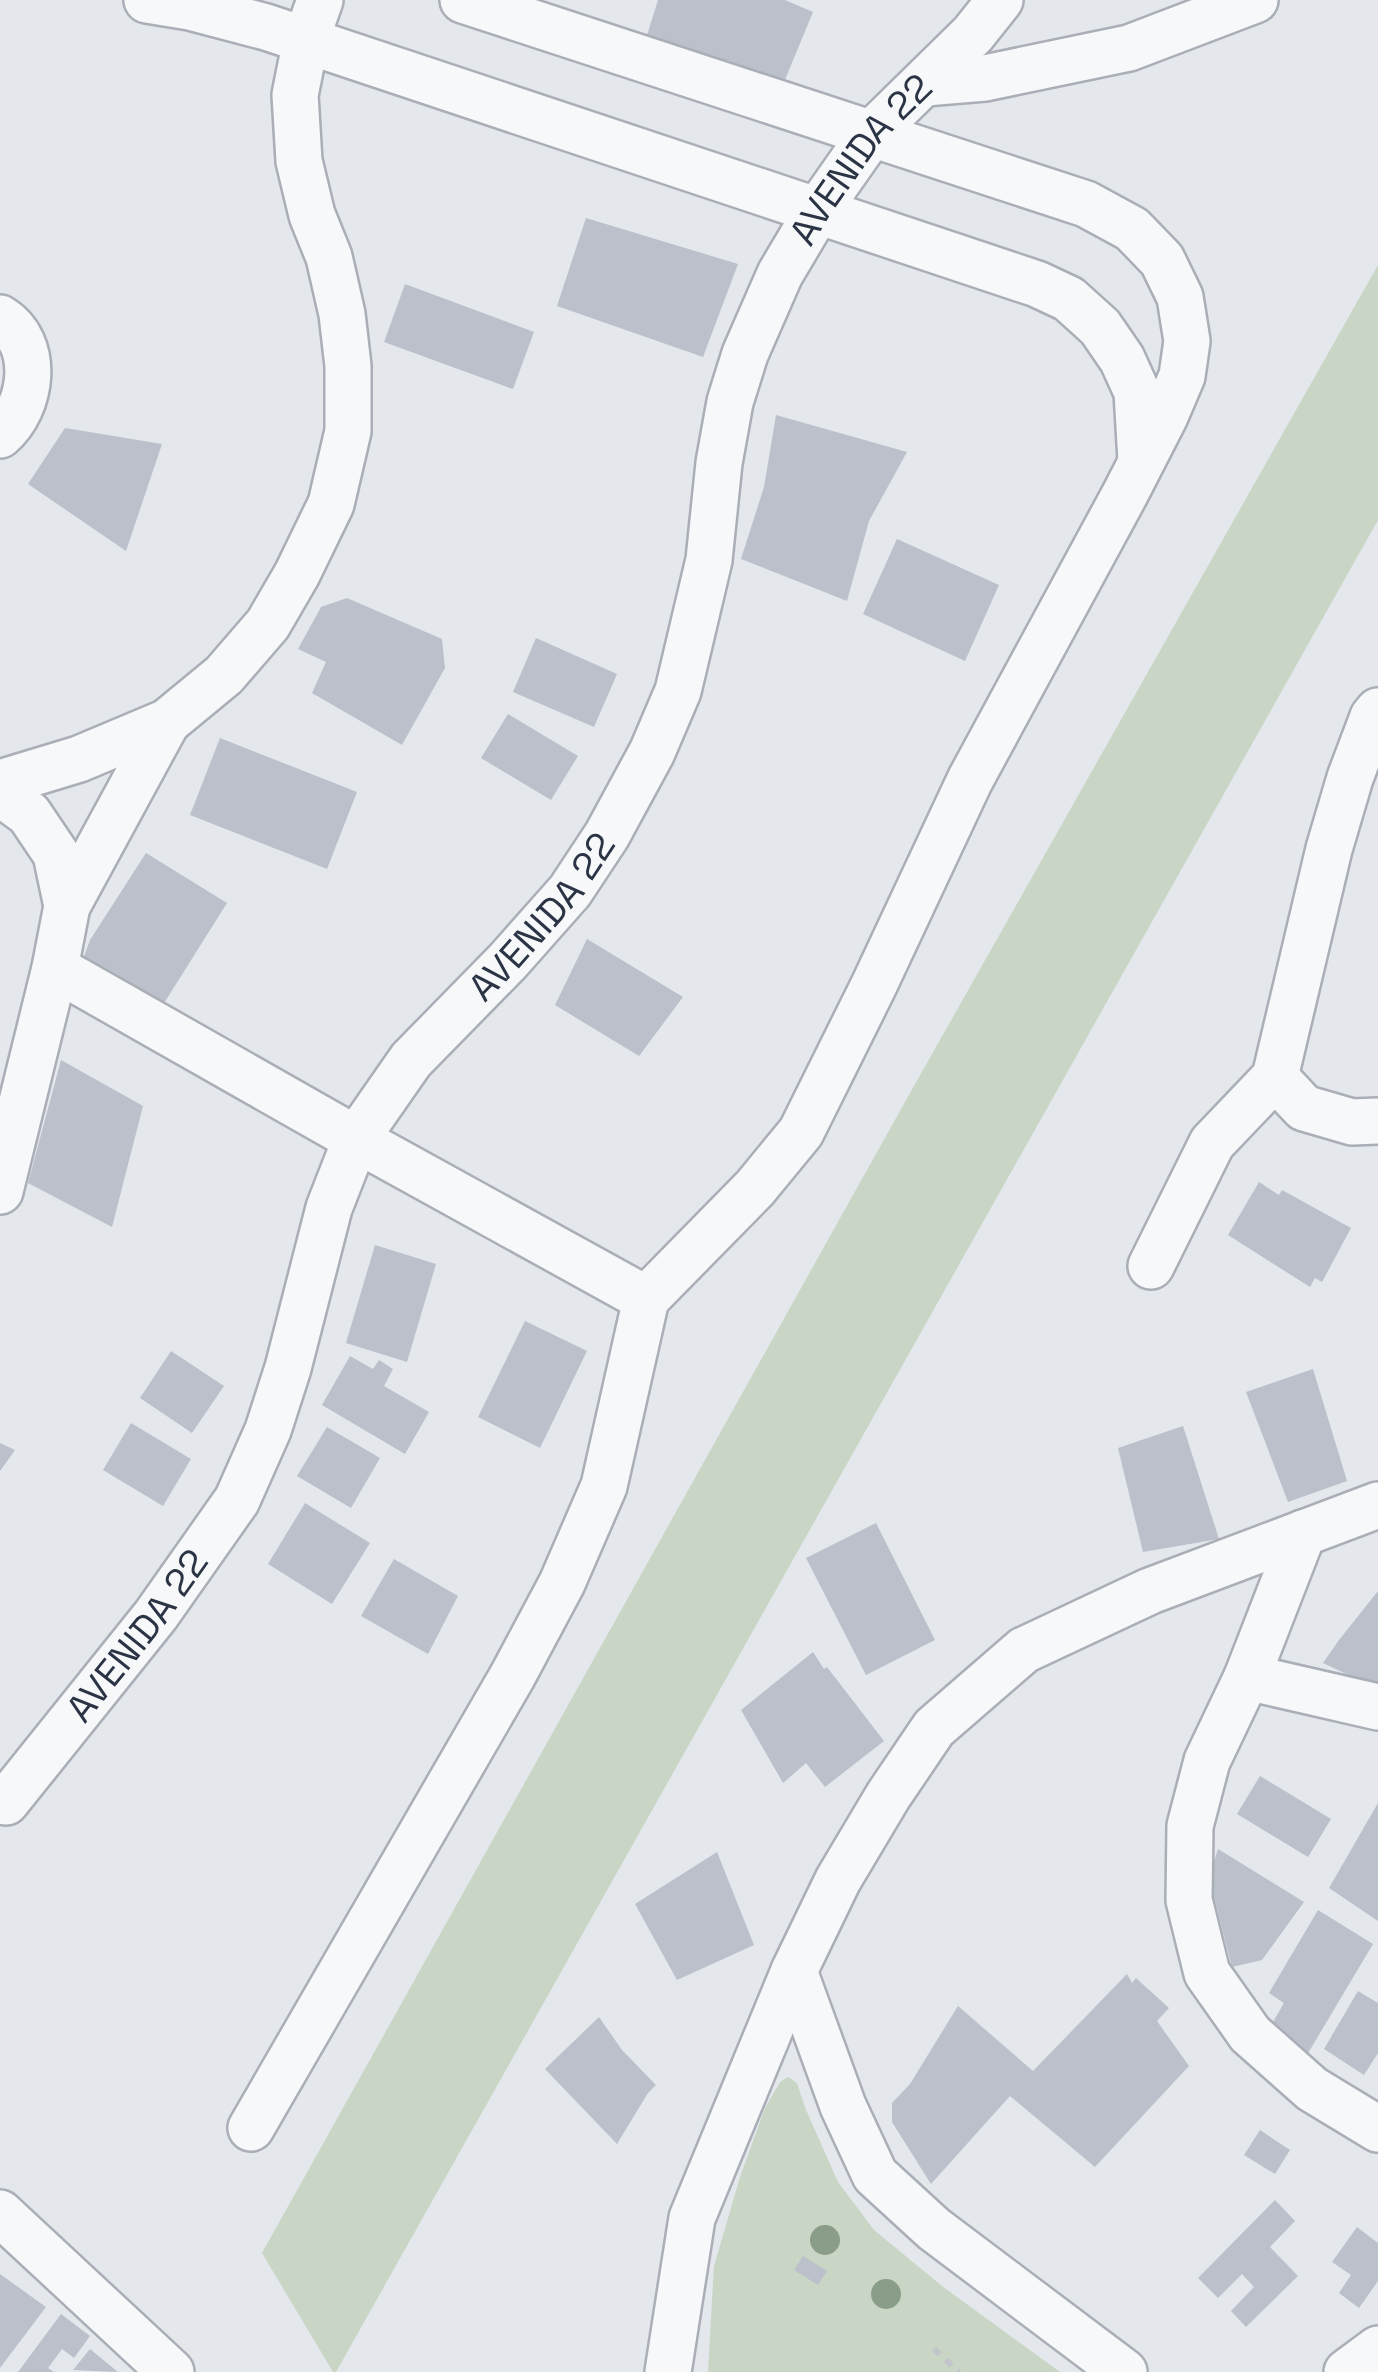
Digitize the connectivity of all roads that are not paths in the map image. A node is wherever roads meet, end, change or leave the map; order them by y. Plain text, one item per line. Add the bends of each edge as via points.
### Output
1 (147, 0) edge
2 (464, 0) edge
3 (1000, 0) edge
4 (1255, 0) edge
5 (313, 20) edge
6 (925, 83) junction
7 (872, 134) junction
8 (818, 210) junction
9 (0, 318) edge
10 (0, 434) edge
11 (1141, 463) junction
12 (1378, 711) edge
13 (166, 722) junction
14 (0, 783) edge
15 (0, 793) edge
16 (67, 906) junction
17 (55, 968) junction
18 (1276, 1077) junction
19 (1378, 1121) edge
20 (356, 1139) junction
21 (0, 1192) edge
22 (1151, 1266) dead end
23 (646, 1299) junction
24 (1378, 1505) edge
25 (1303, 1533) junction
26 (1247, 1677) junction
27 (1378, 1707) edge
28 (6, 1802) dead end
29 (794, 1971) junction
30 (251, 2128) dead end
31 (1378, 2129) edge
32 (0, 2213) edge
33 (1378, 2349) edge
34 (170, 2372) edge
35 (668, 2372) edge
36 (1124, 2372) edge
37 (1347, 2372) edge

1 - 5 street
2 - 7 street
3 - 6 street, AVENIDA 22
4 - 6 street via 1130,48 985,78
5 - 8 street
5 - 13 street via 295,95 299,161 342,314 348,431 331,504 268,624 224,675
6 - 7 street, AVENIDA 22
7 - 8 street, AVENIDA 22
7 - 11 street via 1086,204 1132,229 1162,260 1180,297 1187,341 1182,376
8 - 11 street via 1069,299 1100,327 1137,392
8 - 20 street, AVENIDA 22 via 780,274 730,402 709,560 678,690 652,752 570,892 411,1060
9 - 10 street via 24,346 28,375 22,407
11 - 23 street via 970,780 801,1132 756,1188
12 - 18 street via 1330,849
13 - 14 street
13 - 16 street
15 - 16 street via 29,814 56,854
16 - 17 street
17 - 20 street
17 - 21 street
18 - 19 street via 1304,1108 1352,1122
18 - 22 street via 1212,1143
20 - 23 street
20 - 28 street, AVENIDA 22 via 329,1208 268,1430 237,1500 156,1615
23 - 30 street via 604,1486 562,1583
24 - 25 street
25 - 26 street
25 - 29 street via 1150,1591 1024,1650 934,1728 838,1880
26 - 27 street
26 - 31 street via 1208,1761 1190,1826 1189,1900 1208,1973 1250,2034 1312,2089
29 - 35 street via 692,2218
29 - 36 street via 875,2175 934,2230
32 - 34 street
33 - 37 street

